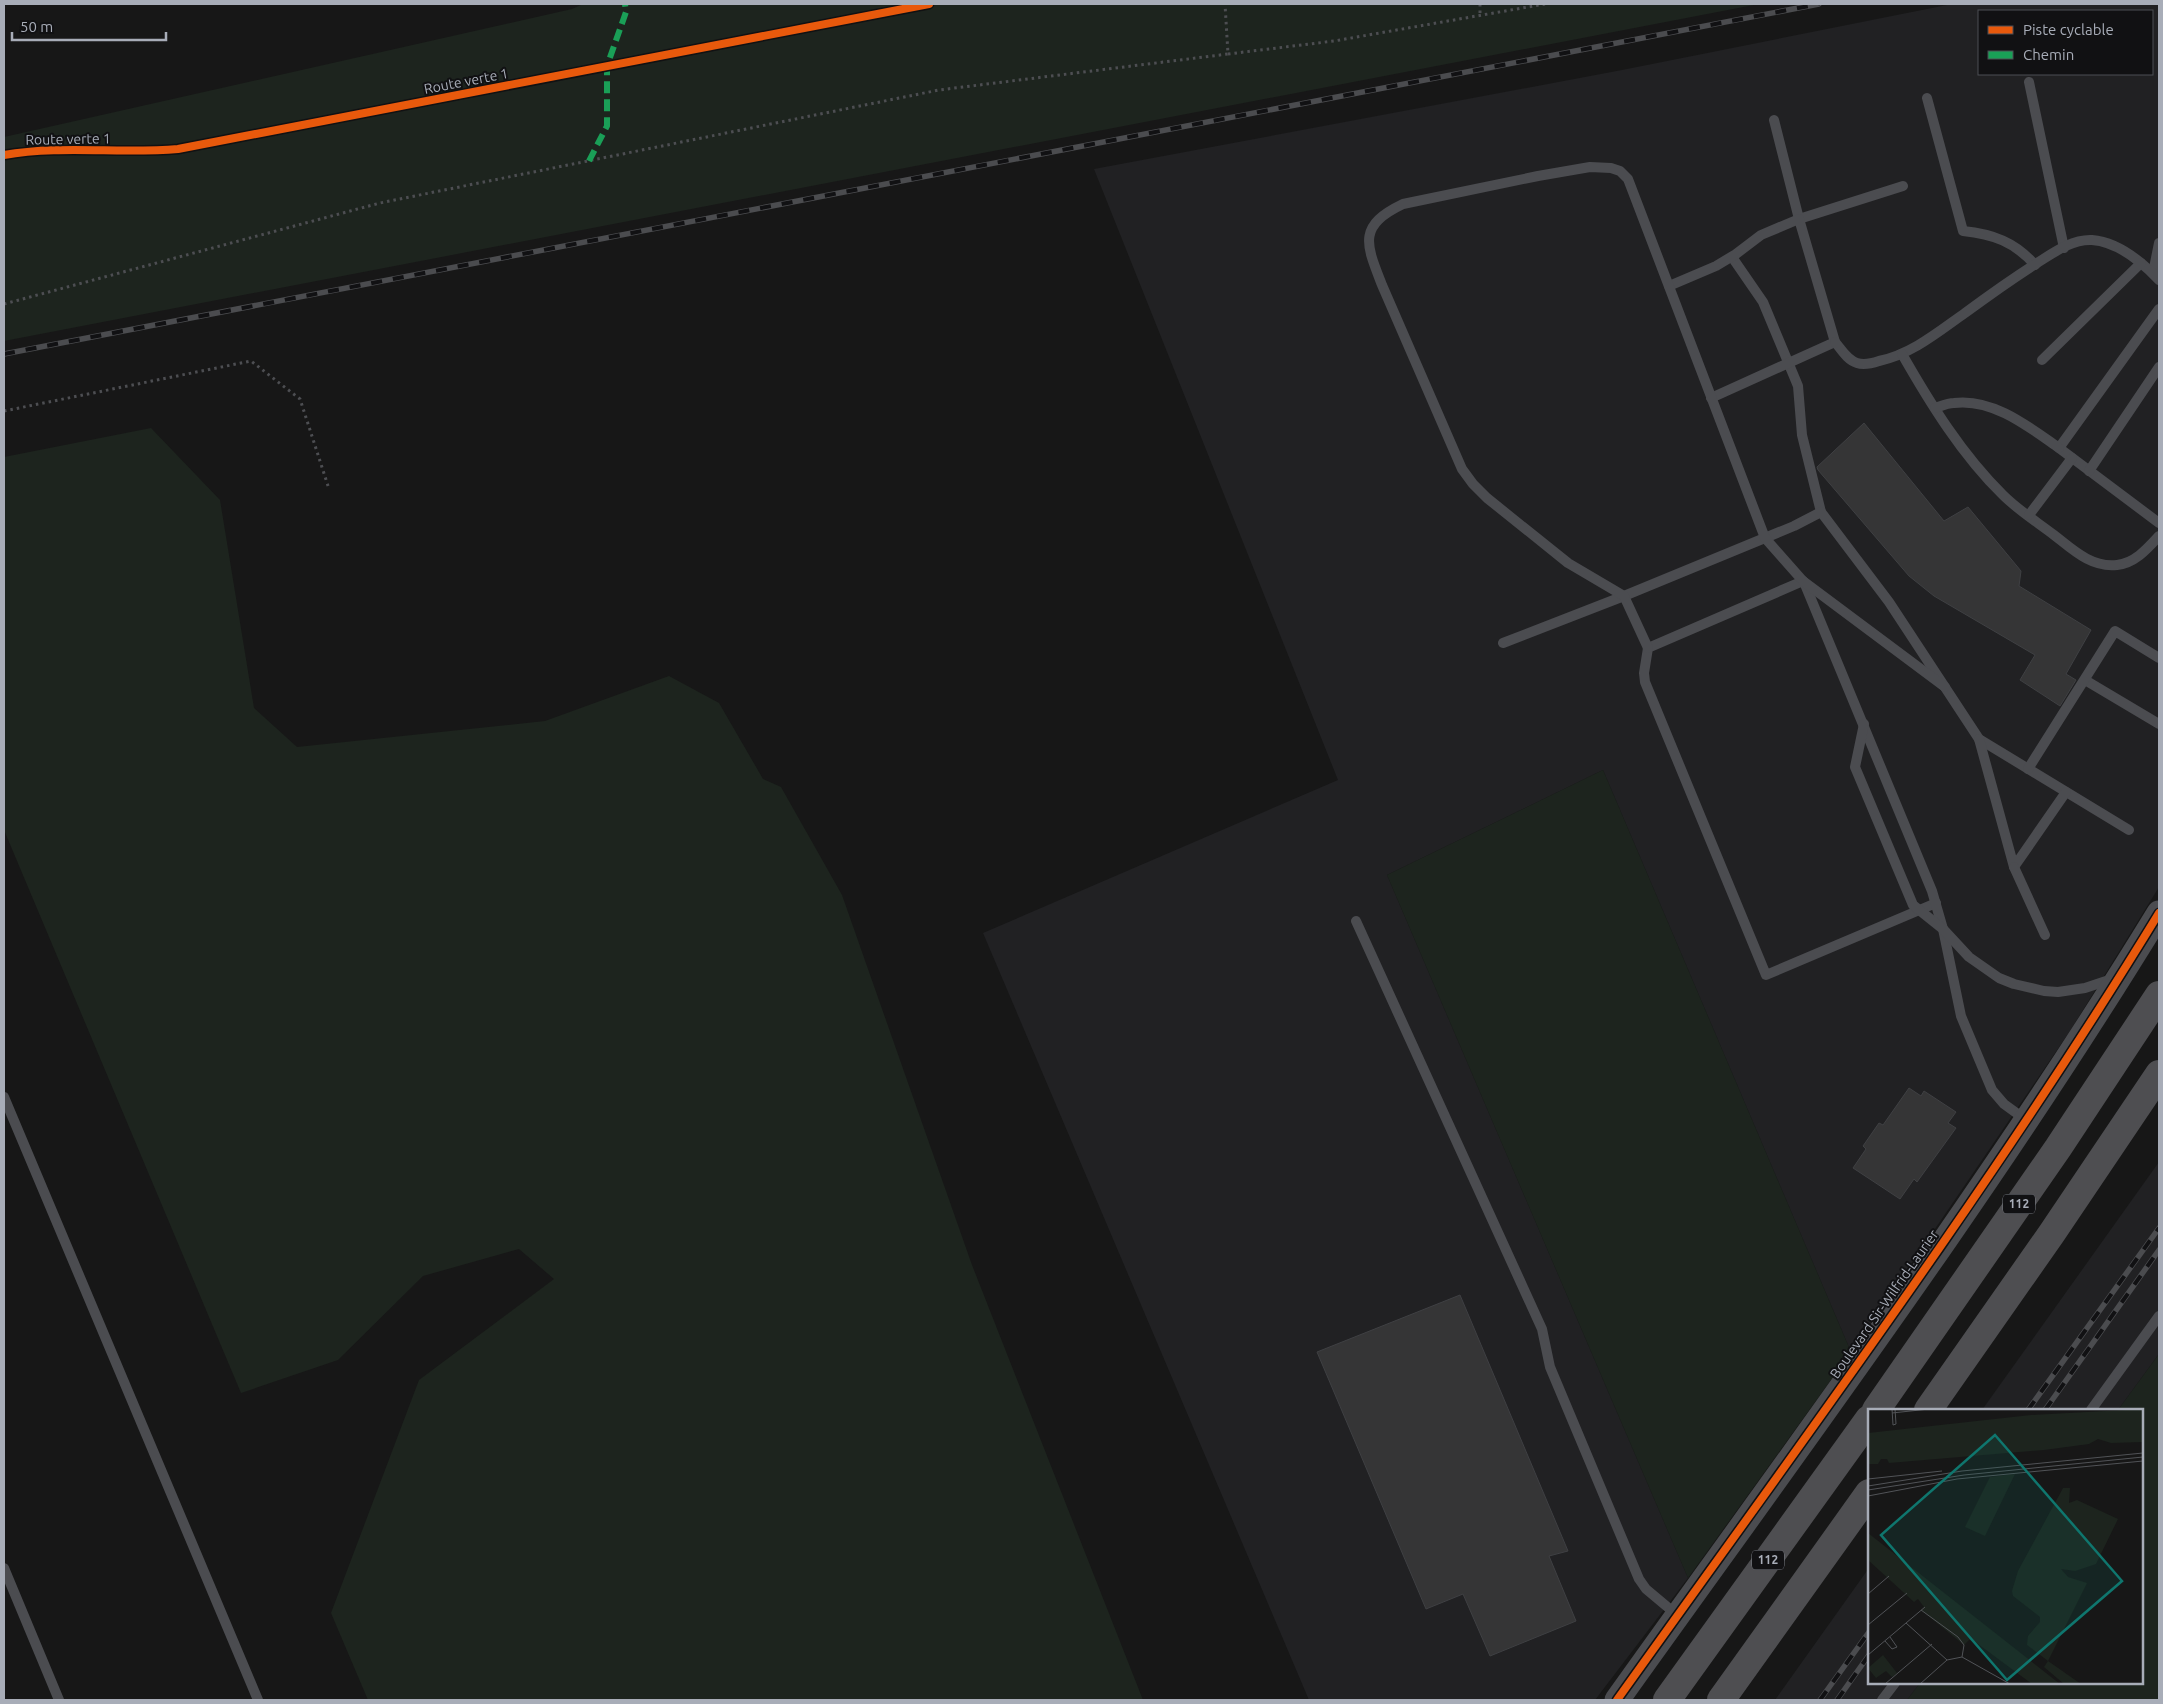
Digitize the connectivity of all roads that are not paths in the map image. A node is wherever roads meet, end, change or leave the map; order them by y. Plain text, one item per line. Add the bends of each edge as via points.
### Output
1 (2029, 82) dead end
2 (1927, 98) dead end
3 (1774, 120) dead end
4 (1903, 186) dead end
5 (1799, 219) junction
6 (2159, 243) edge
7 (2064, 248) junction
8 (1732, 257) junction
9 (2141, 263) junction
10 (2035, 264) junction
11 (2157, 274) edge
12 (1668, 286) junction
13 (2159, 309) edge
14 (1836, 342) junction
15 (1902, 354) junction
16 (2042, 360) dead end
17 (1789, 362) junction
18 (2159, 367) edge
19 (1711, 398) junction
20 (1935, 408) junction
21 (2059, 448) junction
22 (2072, 458) junction
23 (2089, 471) junction
24 (1821, 512) junction
25 (2029, 515) junction
26 (2159, 523) edge
27 (2159, 536) edge
28 (1765, 538) junction
29 (1803, 581) junction
30 (1624, 596) junction
31 (1503, 643) dead end
32 (1648, 648) junction
33 (2159, 658) edge
34 (2085, 680) junction
35 (1944, 687) junction
36 (1864, 724) junction
37 (2159, 724) edge
38 (1979, 739) junction
39 (2028, 769) junction
40 (2066, 792) junction
41 (2129, 830) dead end
42 (2014, 867) junction
43 (1936, 903) junction
44 (1919, 910) junction
45 (2159, 913) edge
46 (1356, 921) dead end
47 (1943, 929) junction
48 (2045, 935) dead end
49 (2120, 977) junction
50 (2159, 995) edge
51 (2159, 1074) edge
52 (2159, 1094) edge
53 (4, 1098) edge
54 (2026, 1120) junction
55 (2101, 1161) junction
56 (2159, 1316) edge
57 (1877, 1409) edge
58 (1929, 1409) edge
59 (2093, 1409) edge
60 (1868, 1420) edge
61 (1868, 1494) edge
62 (4, 1568) edge
63 (1678, 1616) junction
64 (1893, 1684) edge
65 (59, 1700) edge
66 (258, 1700) edge
67 (1617, 1700) edge
68 (1667, 1700) edge
69 (1721, 1700) edge
70 (1882, 1700) edge

1 - 7 lane
2 - 10 lane via 1963,231 1998,237 2020,249
3 - 5 lane
4 - 5 lane
5 - 8 lane via 1761,235
5 - 14 lane
6 - 11 lane
7 - 9 lane via 2086,240 2108,243
7 - 10 lane
8 - 12 lane
8 - 17 lane via 1763,302
9 - 11 lane
9 - 16 lane
10 - 15 lane via 1922,344
12 - 19 lane
12 - 30 lane via 1628,178 1612,168 1590,167 1402,204 1384,213 1369,236 1371,257 1382,285 1462,469 1487,498 1568,563
13 - 21 lane
14 - 15 lane via 1857,364
14 - 17 lane
15 - 20 lane
17 - 19 lane
17 - 24 lane via 1798,386 1802,435
18 - 23 lane
19 - 28 lane
20 - 21 lane via 1953,403 1987,407 2007,414
20 - 25 lane via 1957,441 2003,495
21 - 22 lane
22 - 23 lane
22 - 25 lane
23 - 26 lane
24 - 28 lane
24 - 35 lane via 1889,602
25 - 27 lane via 2088,560 2100,565 2131,562
28 - 29 lane
28 - 30 lane
29 - 32 lane
29 - 35 lane
29 - 36 lane
30 - 31 lane
30 - 32 lane
32 - 44 lane via 1645,682 1766,975
33 - 34 lane via 2115,631
34 - 37 lane
34 - 39 lane
35 - 38 lane
36 - 43 lane
36 - 44 lane via 1855,767 1913,905
38 - 39 lane
38 - 42 lane
39 - 40 lane
40 - 41 lane
40 - 42 lane
42 - 48 lane
43 - 44 lane
43 - 47 lane
44 - 47 lane
45 - 49 street, Boulevard Sir-Wilfrid-Laurier
46 - 63 lane via 1542,1329 1550,1367 1639,1580
47 - 49 lane via 1984,968 2000,978 2029,988 2073,990
47 - 54 lane via 1961,1016 1987,1081 1997,1098
49 - 54 street, Boulevard Sir-Wilfrid-Laurier
50 - 57 highway, 112 via 2036,1180
51 - 55 highway
52 - 55 highway
53 - 66 lane
54 - 63 street, Boulevard Sir-Wilfrid-Laurier
55 - 58 highway
56 - 59 lane
60 - 68 highway, 112
61 - 69 highway
62 - 65 lane
63 - 67 street, Boulevard Sir-Wilfrid-Laurier
64 - 70 lane

